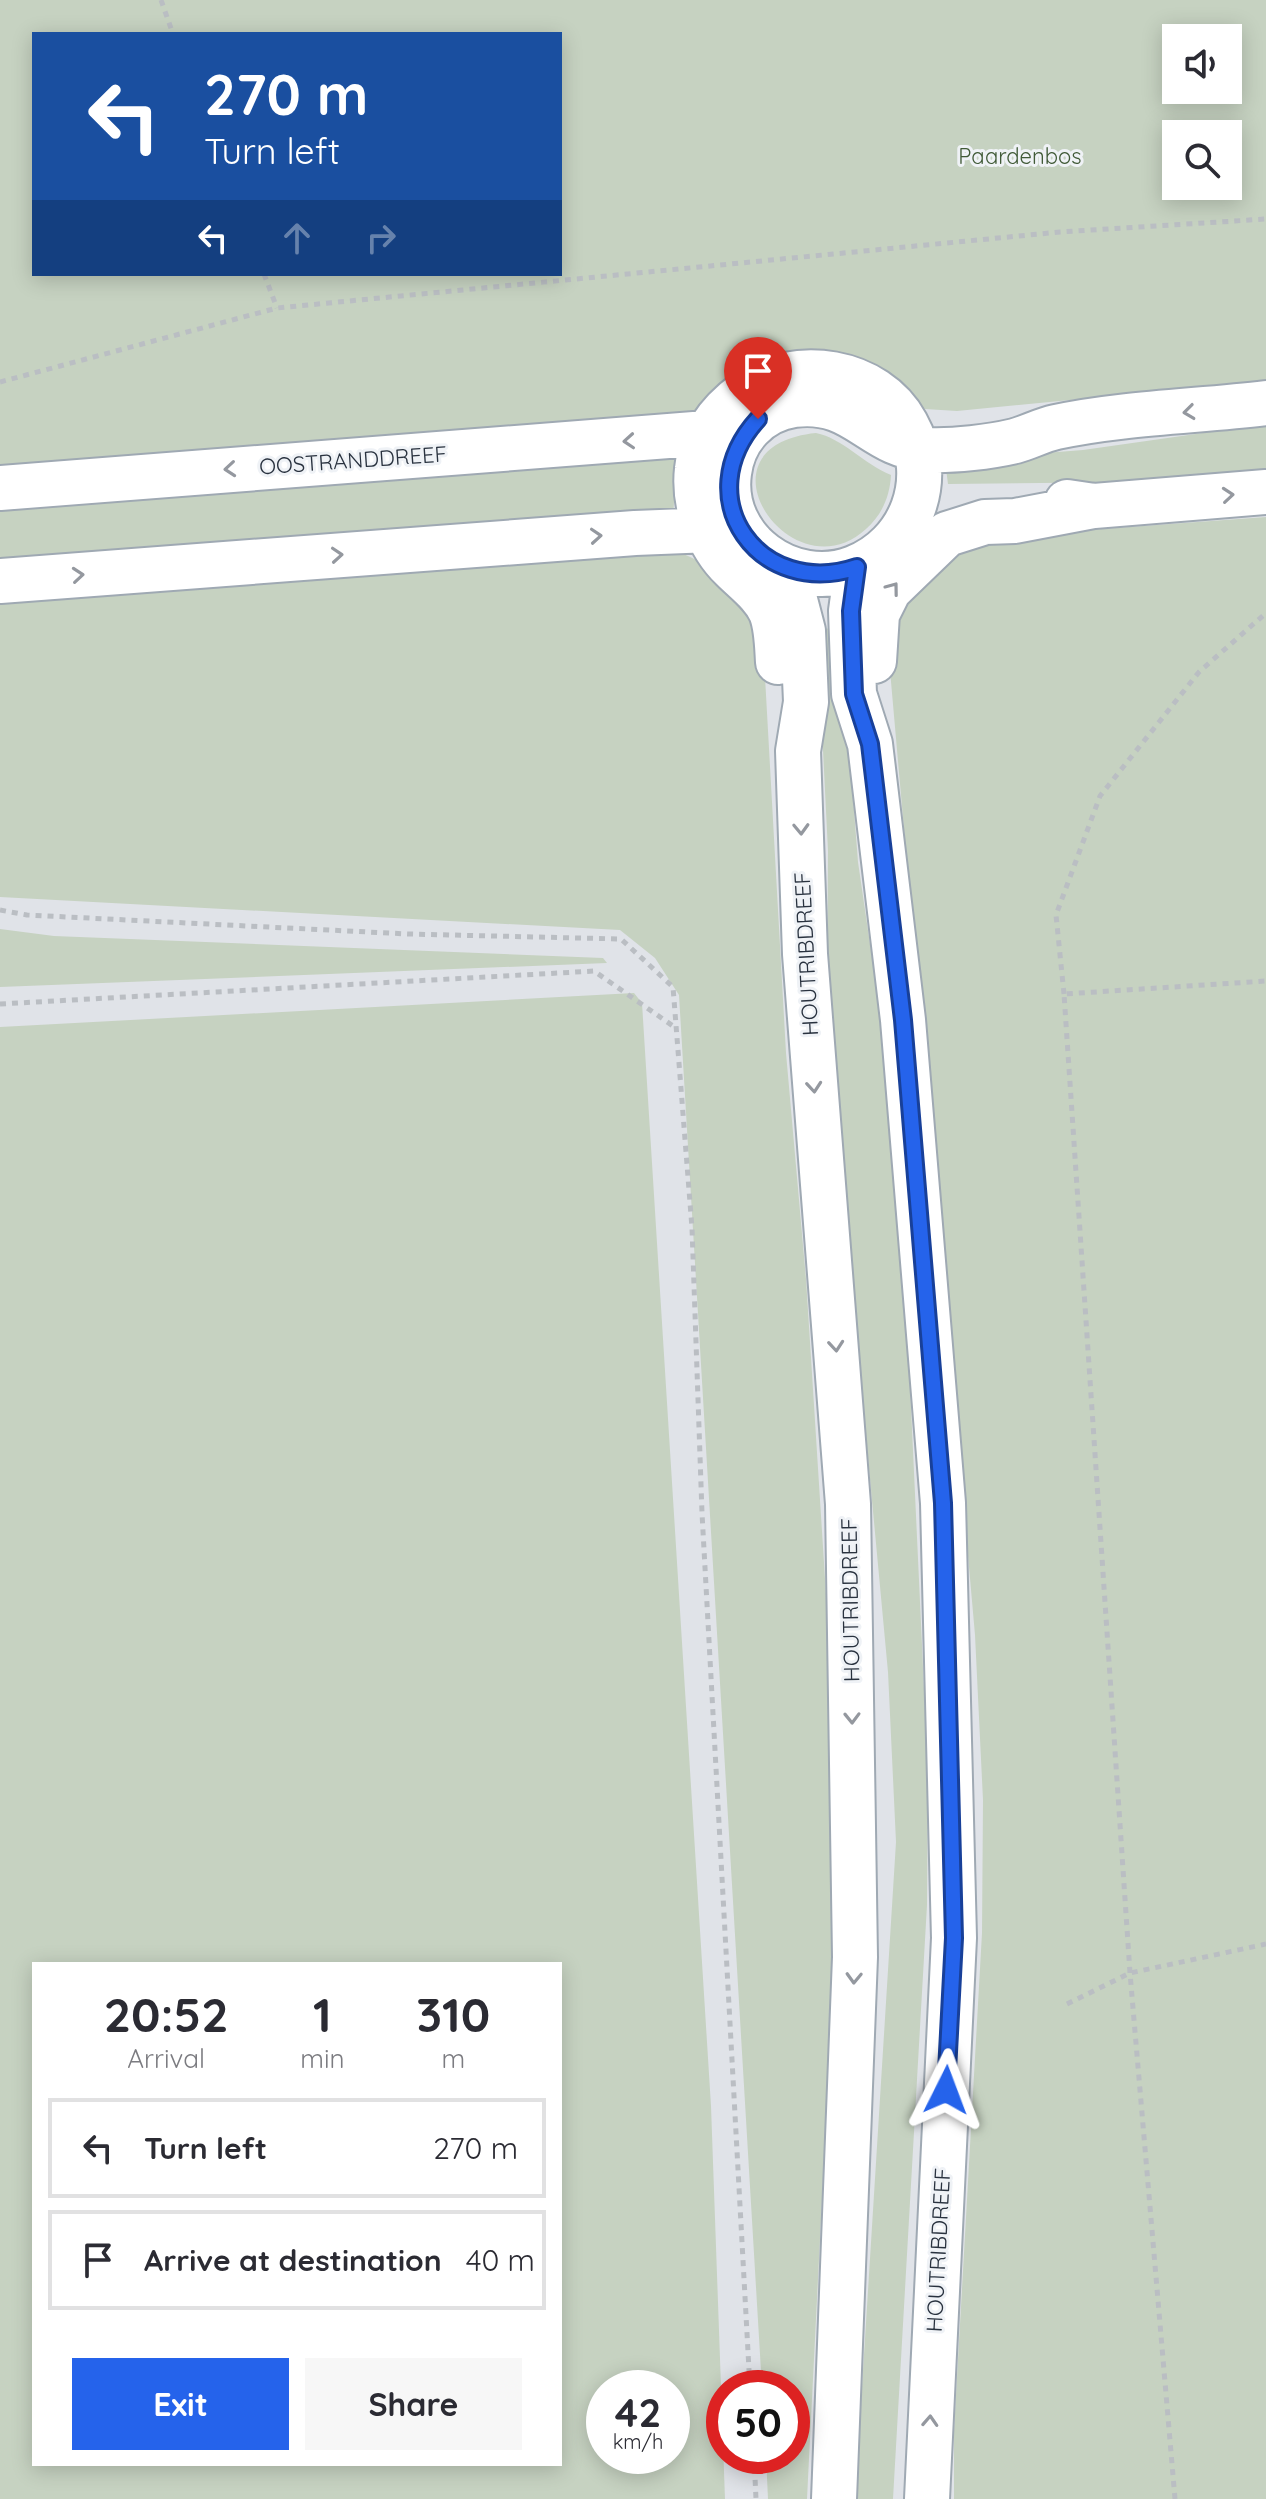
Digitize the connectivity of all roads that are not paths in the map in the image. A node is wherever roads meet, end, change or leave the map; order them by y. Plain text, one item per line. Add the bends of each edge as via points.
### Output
1 (1266, 403) edge
2 (707, 433) junction
3 (911, 435) junction
4 (0, 488) edge
5 (1266, 492) edge
6 (1094, 506) junction
7 (914, 508) junction
8 (723, 529) junction
9 (857, 567) junction
10 (767, 576) junction
11 (0, 581) edge
12 (870, 744) junction
13 (834, 2499) edge
14 (927, 2499) edge

1 -> 3 main road via 1056,427 1011,419
2 - 3 main road via 754,387 799,372 844,376 882,399
2 -> 4 main road, OOSTRANDDREEF
2 - 8 main road via 696,486
3 - 7 main road via 919,489
3 - 8 main road via 880,436 838,407 775,409 739,440 730,460 730,502
6 -> 5 main road
6 - 7 main road via 1010,494
12 -> 6 main road via 877,614 889,590 932,546 962,527
7 - 9 main road via 895,541
8 - 10 main road via 716,549
11 -> 8 main road
9 - 10 main road
9 - 12 main road, HOUTRIBDREEF via 850,643 854,694
10 -> 13 main road, HOUTRIBDREEF via 803,631 806,702 798,751 810,1042 848,1504 855,1957
14 -> 12 main road, HOUTRIBDREEF via 954,1938 943,1503 903,1020

